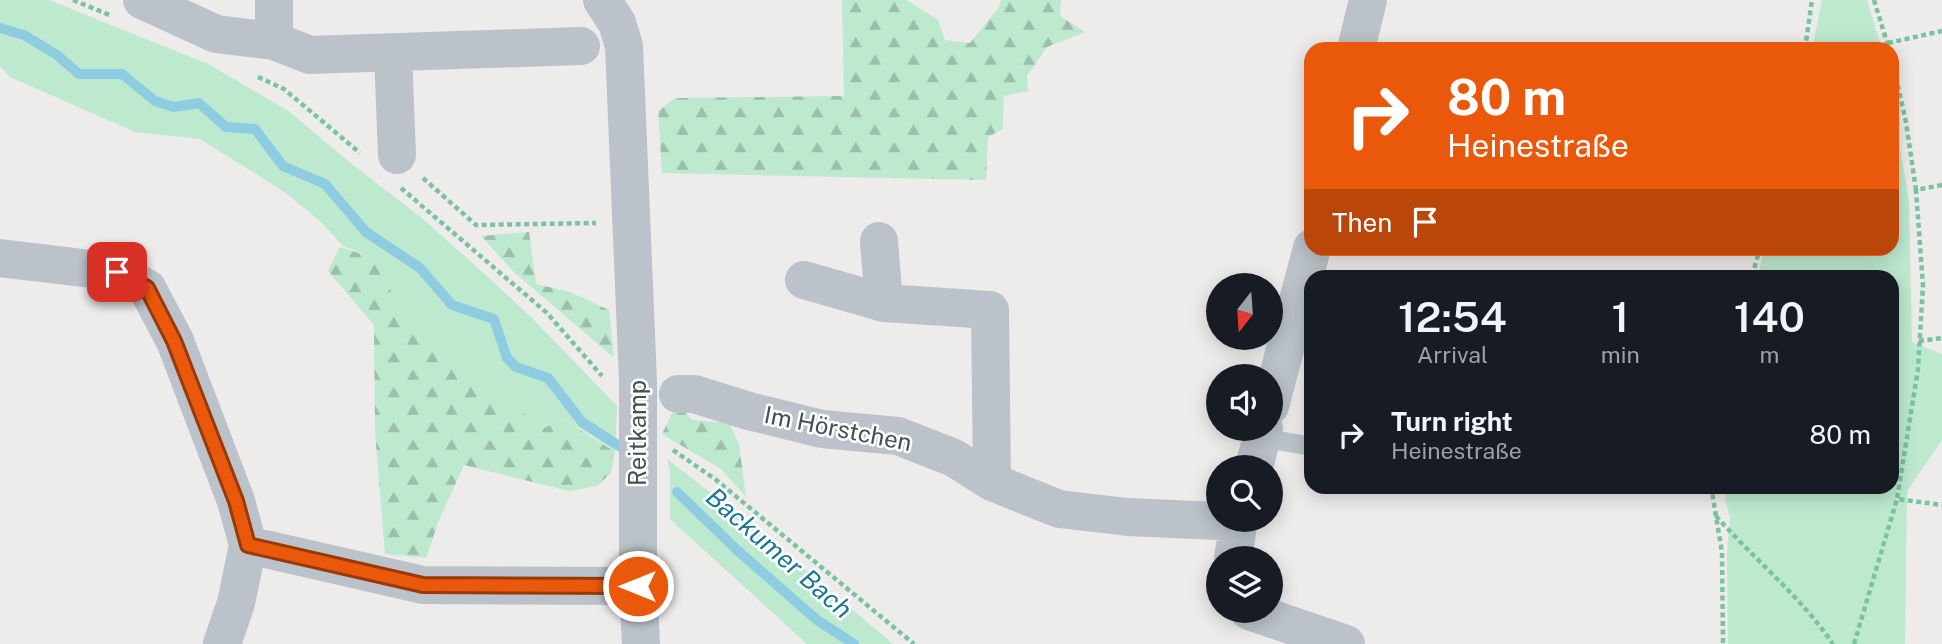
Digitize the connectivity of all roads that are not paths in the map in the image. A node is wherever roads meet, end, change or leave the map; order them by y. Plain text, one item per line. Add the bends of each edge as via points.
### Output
1 (274, 0) edge
2 (603, 0) edge
3 (1368, 0) edge
4 (133, 10) edge
5 (274, 40) junction
6 (1358, 42) edge
7 (581, 46) dead end
8 (393, 54) junction
9 (385, 165) road end
10 (879, 241) dead end
11 (0, 258) edge
12 (804, 280) dead end
13 (1304, 289) edge
14 (884, 303) junction
15 (1283, 364) edge
16 (678, 394) dead end
17 (1283, 440) edge
18 (1304, 444) edge
19 (992, 481) junction
20 (1237, 533) edge
21 (248, 545) junction
22 (638, 586) junction
23 (1283, 623) edge
24 (222, 644) edge
25 (641, 644) edge
26 (1346, 644) edge

1 - 5 street
2 - 22 street, Reitkamp via 624,46 638,420
3 - 6 street
4 - 5 street via 216,34
5 - 8 street via 310,55
7 - 8 street
8 - 9 street
10 - 14 street
11 - 21 street via 117,272 147,288 174,341 236,501
12 - 14 street
13 - 15 street
14 - 19 street via 990,310
16 - 19 street, Im Hörstchen via 694,394 822,429 898,436 954,458
17 - 18 lane
19 - 20 street, Im Hörstchen via 1059,509
21 - 22 street via 423,585
21 - 24 street
22 - 25 street, Reitkamp
23 - 26 street

